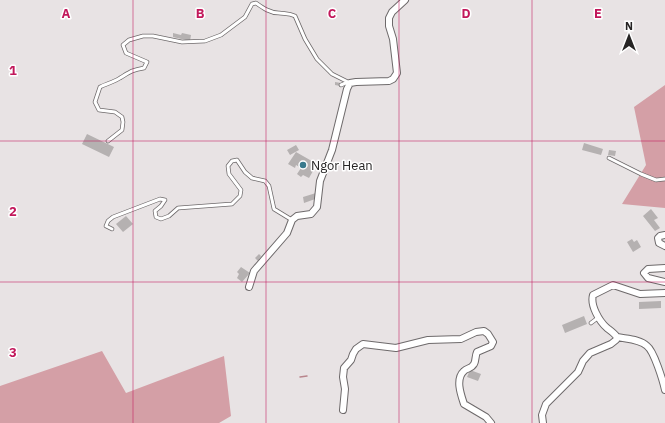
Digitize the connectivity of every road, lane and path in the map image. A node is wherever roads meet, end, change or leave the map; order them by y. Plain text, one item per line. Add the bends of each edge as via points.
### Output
1 (405, 0) edge
2 (349, 83) junction
3 (342, 85) dead end
4 (108, 141) dead end
5 (609, 158) dead end
6 (665, 178) edge
7 (292, 220) junction
8 (112, 230) dead end
9 (665, 235) edge
10 (665, 246) edge
11 (665, 268) edge
12 (665, 282) edge
13 (249, 287) dead end
14 (665, 293) edge
15 (599, 317) junction
16 (591, 323) dead end
17 (617, 337) junction
18 (665, 390) edge
19 (343, 410) dead end
20 (490, 423) edge
21 (544, 423) edge

1 - 2 street via 389,18 397,73 393,79
2 - 3 lane
2 - 4 lane via 332,74 317,59 295,16 289,13 278,14 256,3 252,4 245,17 221,35 205,40 182,42 142,36 123,45 126,53 147,62 144,68 127,72 100,87 95,102 99,110 115,112 122,117 123,122 122,130
2 - 7 street via 332,150 320,181 319,200 311,214 294,217
5 - 6 lane via 656,180
7 - 8 lane via 274,209 269,186 265,181 252,178 237,160 228,166 229,174 241,190 240,196 232,204 178,208 161,219 156,217 155,210 165,200 160,199 113,217 106,226
7 - 13 street via 288,233 254,271
9 - 10 street via 660,236 658,240
11 - 12 street via 644,273 648,278
14 - 15 street via 640,294 616,285 610,286 592,297
15 - 16 lane
15 - 17 street
17 - 18 street via 638,341 651,349
17 - 21 street via 611,344 590,353 583,360 578,372 546,404 542,415
19 - 20 street via 344,368 356,349 363,344 396,348 428,340 461,338 484,331 493,342 491,346 478,352 474,364 461,374 459,387 464,404

